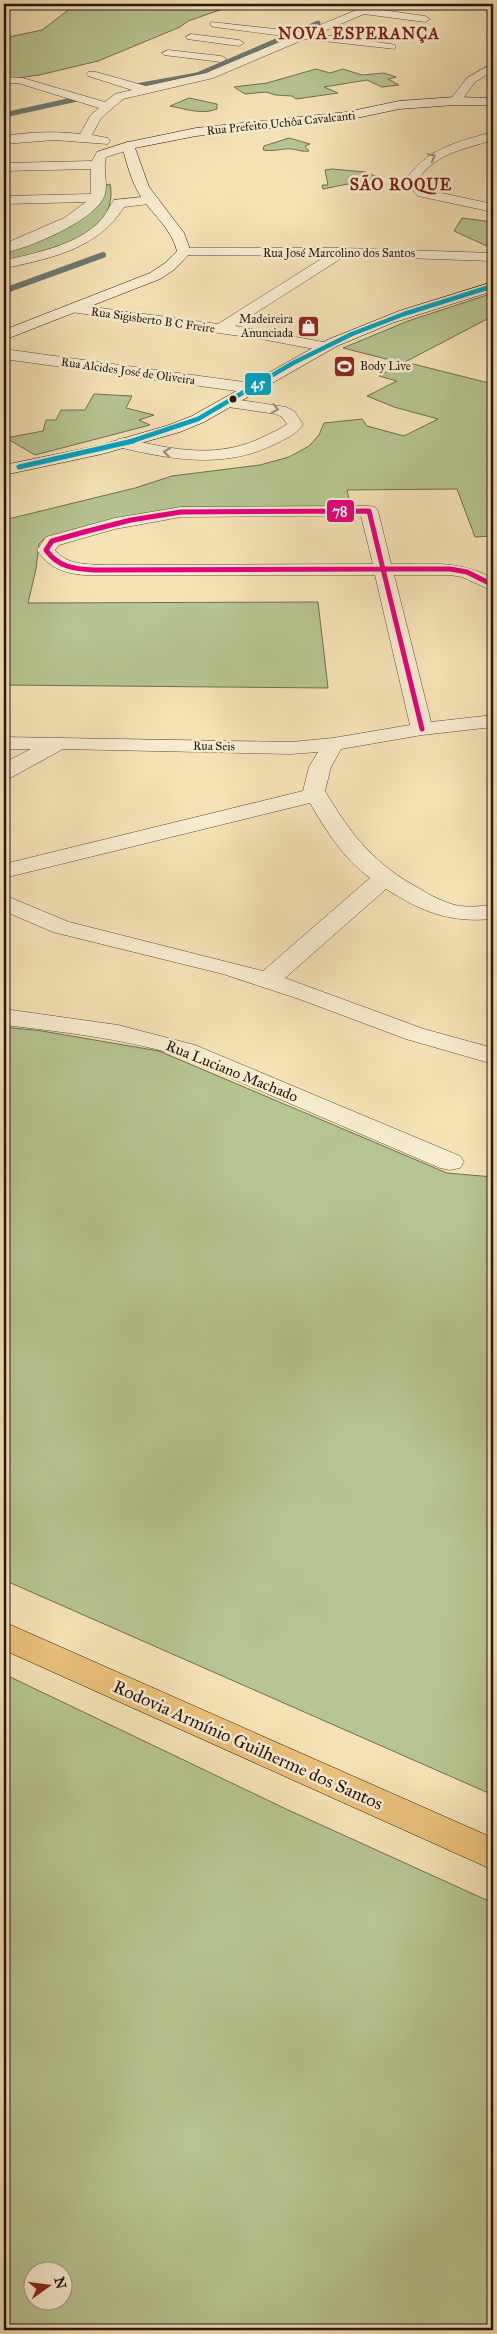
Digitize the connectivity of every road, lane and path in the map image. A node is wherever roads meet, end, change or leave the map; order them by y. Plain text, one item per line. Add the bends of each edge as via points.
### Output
1 (379, 4) edge
2 (364, 11) junction
3 (320, 18) dead end
4 (425, 19) dead end
5 (340, 20) junction
6 (215, 24) dead end
7 (365, 24) dead end
8 (302, 34) junction
9 (191, 37) dead end
10 (391, 47) dead end
11 (273, 48) junction
12 (168, 53) dead end
13 (242, 62) junction
14 (493, 66) edge
15 (92, 74) dead end
16 (4, 80) edge
17 (142, 89) junction
18 (454, 101) junction
19 (493, 102) edge
20 (106, 106) junction
21 (493, 136) edge
22 (85, 137) junction
23 (4, 140) edge
24 (128, 146) junction
25 (98, 165) junction
26 (4, 167) edge
27 (97, 198) junction
28 (4, 200) edge
29 (152, 200) junction
30 (493, 208) edge
31 (42, 233) junction
32 (4, 235) edge
33 (4, 249) edge
34 (184, 252) junction
35 (342, 252) junction
36 (493, 257) edge
37 (4, 264) edge
38 (493, 286) edge
39 (71, 308) junction
40 (220, 329) junction
41 (4, 335) edge
42 (324, 346) junction
43 (4, 354) edge
44 (251, 388) junction
45 (227, 403) junction
46 (124, 443) junction
47 (4, 470) edge
48 (382, 570) junction
49 (493, 585) edge
50 (493, 721) edge
51 (422, 729) junction
52 (58, 743) junction
53 (4, 744) edge
54 (333, 744) junction
55 (4, 772) edge
56 (316, 795) junction
57 (4, 871) edge
58 (385, 877) junction
59 (4, 902) edge
60 (493, 912) edge
61 (267, 981) junction
62 (4, 1017) edge
63 (490, 1051) edge
64 (450, 1162) dead end
65 (4, 1635) edge
66 (493, 1855) edge

1 - 2 street
2 - 4 street
2 - 5 street
3 - 5 street
5 - 7 street
5 - 8 street
6 - 8 street
8 - 10 street
8 - 11 street
9 - 11 street
11 - 13 street
12 - 13 street
13 - 17 street via 203,78
14 - 18 street via 471,80
15 - 17 street
16 - 20 street via 19,80
17 - 20 street via 119,96
18 - 19 street, Rua Prefeito Uchôa Cavalcanti
18 - 24 street, Rua Prefeito Uchôa Cavalcanti via 399,105 347,116 196,132
20 - 22 street via 96,116
30 -> 21 street via 423,193 416,186 414,176 430,157
22 - 23 street
22 - 24 street
24 - 25 street, Rua Prefeito Uchôa Cavalcanti via 103,154
24 - 29 street via 142,188
25 - 26 street
25 - 27 street
27 - 28 street
27 - 31 street via 84,211
29 - 34 street via 176,229
29 - 37 street via 119,203 110,218 94,233 41,254
31 - 32 street
31 - 33 street
34 - 35 street, Rua José Marcolino dos Santos
34 - 39 street via 155,276
35 - 36 street, Rua José Marcolino dos Santos
35 - 40 street
38 - 42 street via 395,317
39 - 40 street, Rua Sigisberto B C Freire
39 - 41 street
40 - 42 street, Rua Sigisberto B C Freire
42 - 44 street
43 - 44 street, Rua Alcides José de Oliveira
44 - 45 street
45 - 46 street via 181,426
45 -> 46 street via 280,410 288,414 295,424 292,429 237,453 196,456
46 - 47 street
48 - 48 street via 369,511 181,512 140,518 52,540 46,550 55,562 80,569 112,571
48 - 49 street via 458,570
48 - 51 street
50 - 51 street, Rua Seis
51 - 54 street, Rua Seis
52 - 53 street, Rua Seis
52 - 54 street, Rua Seis via 282,748
52 - 55 street
54 - 56 street via 320,767 314,791
56 - 57 street
56 - 58 street via 334,826 370,867
58 - 60 street via 418,898 451,912
58 - 61 street
59 - 61 street via 61,927 232,969
61 - 63 street via 415,1034
62 - 64 street, Rua Luciano Machado via 150,1038 186,1050
65 - 66 main road, Rodovia Armínio Guilherme dos Santos

